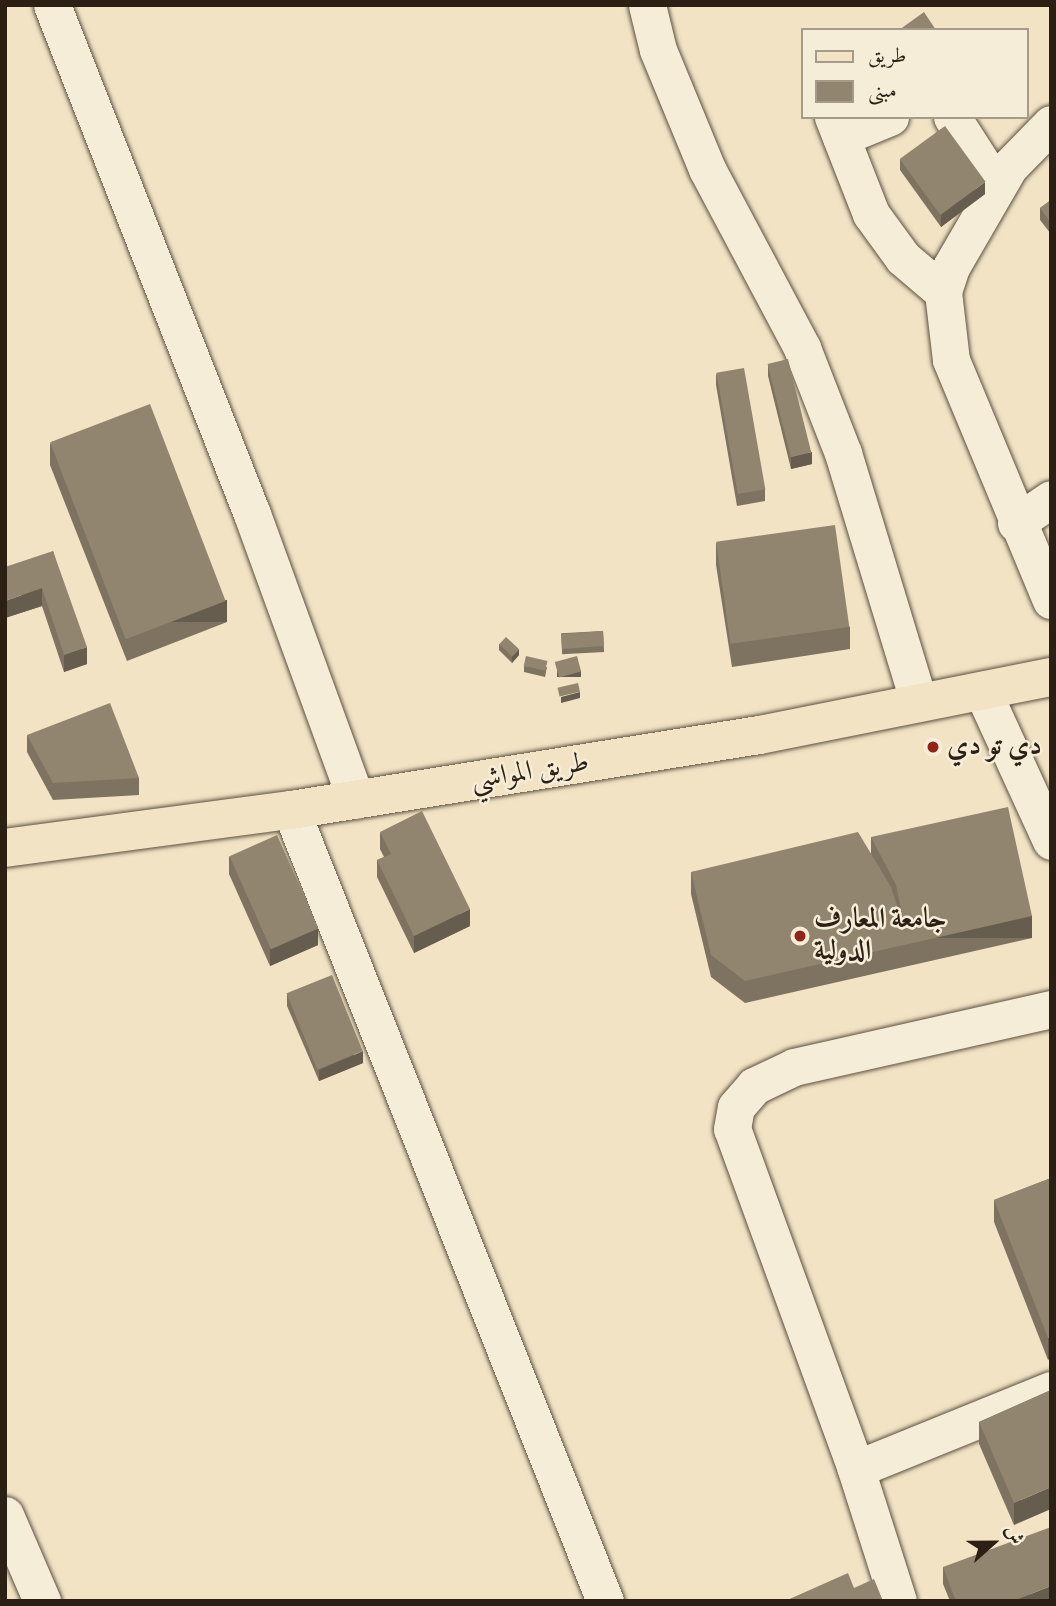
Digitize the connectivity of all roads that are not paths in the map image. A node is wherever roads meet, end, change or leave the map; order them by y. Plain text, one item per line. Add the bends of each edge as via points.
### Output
1 (52, 5) edge
2 (647, 5) edge
3 (879, 119) edge
4 (952, 119) edge
5 (1051, 124) edge
6 (837, 127) edge
7 (997, 187) junction
8 (943, 292) junction
9 (1051, 499) edge
10 (1017, 523) junction
11 (1051, 600) edge
12 (1051, 677) edge
13 (982, 690) junction
14 (919, 703) junction
15 (356, 800) junction
16 (291, 810) junction
17 (1051, 841) edge
18 (5, 848) edge
19 (1051, 1009) edge
20 (1051, 1390) edge
21 (856, 1469) junction
22 (5, 1515) edge
23 (42, 1601) edge
24 (604, 1601) edge
25 (898, 1601) edge

1 - 15 street via 252,514
2 - 14 street via 658,50 706,169 802,348 843,453
3 - 6 street
4 - 7 street
5 - 7 street via 1009,167
6 - 8 street via 871,214 904,258
7 - 8 street via 951,267
8 - 10 street via 951,360
9 - 10 street
10 - 11 street
12 - 13 main road, طريق المواشي
13 - 14 main road, طريق المواشي
13 - 17 street
14 - 15 main road, طريق المواشي via 760,735
15 - 16 main road, طريق المواشي
16 - 18 main road, طريق المواشي
16 - 24 street
19 - 21 street via 794,1067 754,1086 736,1107 733,1129
20 - 21 street
21 - 25 street
22 - 23 street

